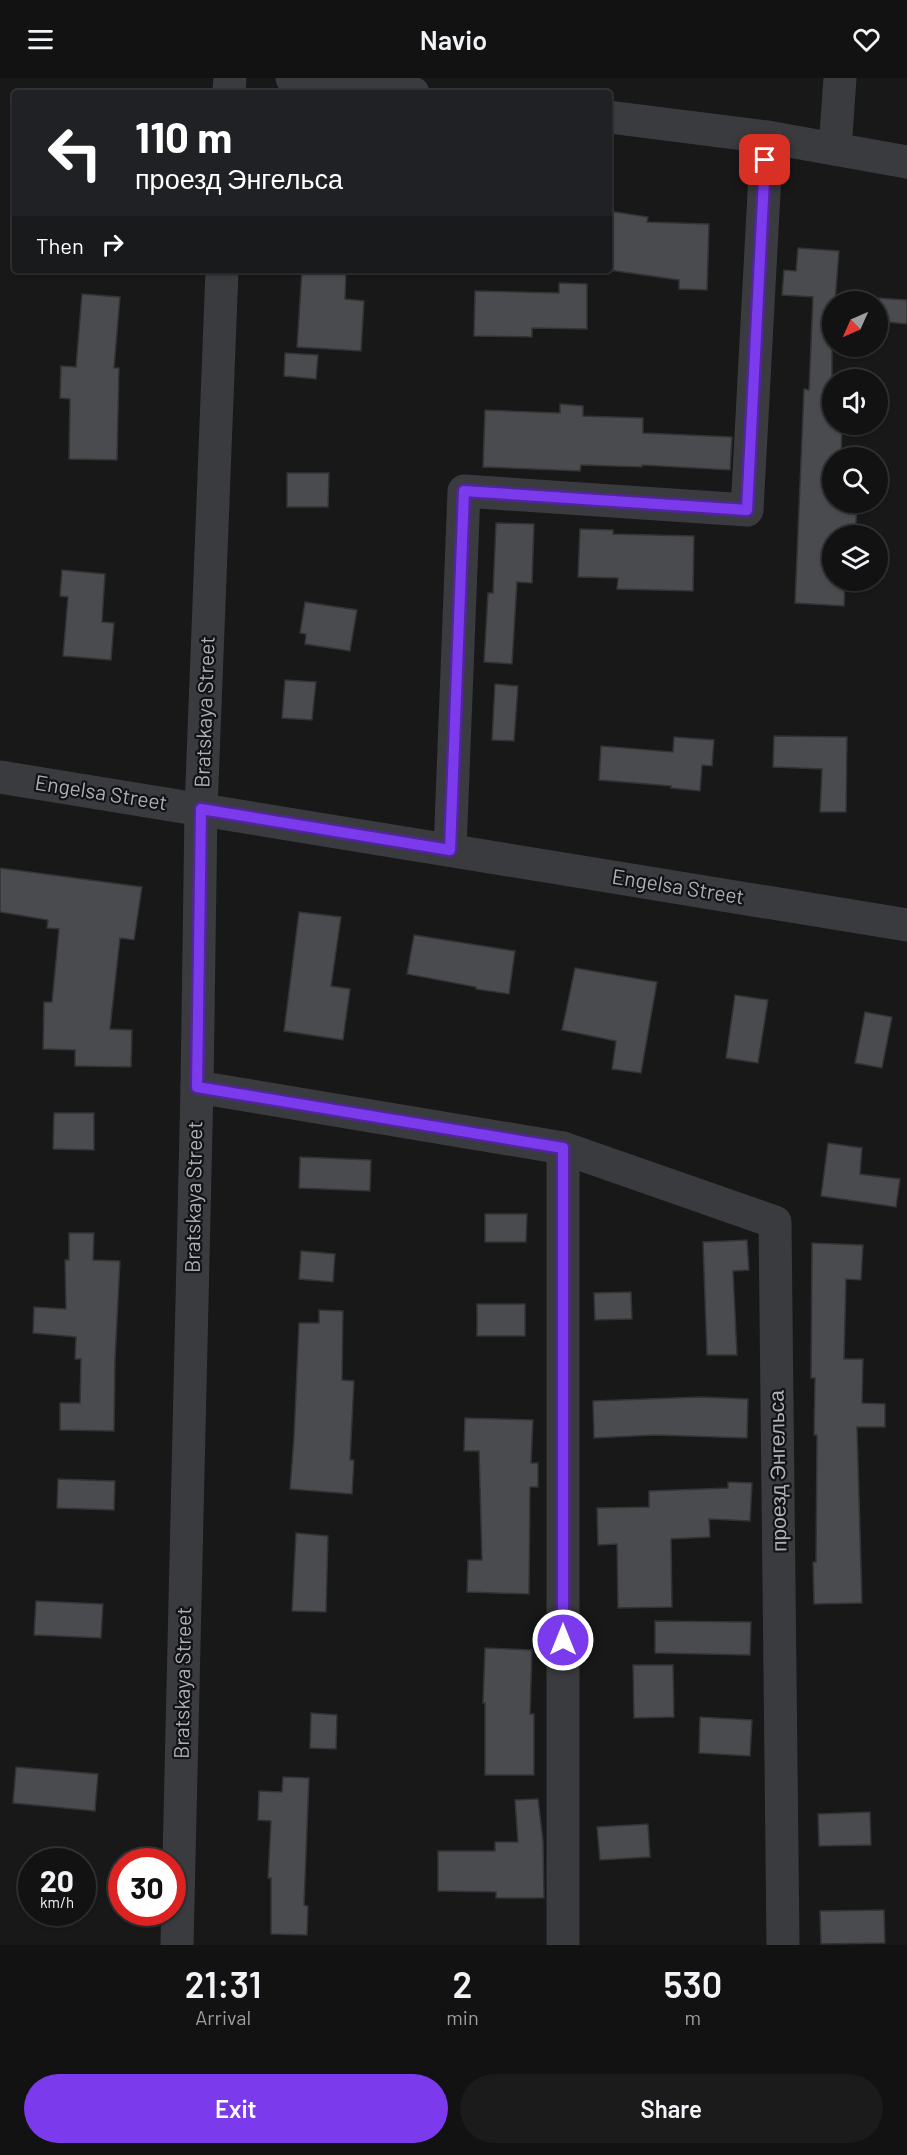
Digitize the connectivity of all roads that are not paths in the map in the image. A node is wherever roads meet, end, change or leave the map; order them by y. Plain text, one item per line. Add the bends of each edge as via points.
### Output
1 (292, 78) edge
2 (840, 78) edge
3 (389, 90) edge
4 (612, 117) edge
5 (767, 137) junction
6 (835, 149) junction
7 (907, 162) edge
8 (222, 273) edge
9 (0, 777) edge
10 (201, 809) junction
11 (450, 850) junction
12 (907, 925) edge
13 (197, 1087) junction
14 (563, 1148) junction
15 (177, 1945) edge
16 (563, 1945) edge
17 (783, 1945) edge

1 - 3 street
2 - 6 street
4 - 5 street
5 - 6 street
5 - 11 street via 747,510 464,491
6 - 7 street
8 - 10 street, Bratskaya Street
9 - 10 street, Engelsa Street
10 - 11 street, Engelsa Street
10 - 13 street, Bratskaya Street
11 - 12 street, Engelsa Street
13 - 14 street, проезд Энгельса
13 - 15 street, Bratskaya Street
14 - 16 street
14 - 17 street, проезд Энгельса via 775,1222

